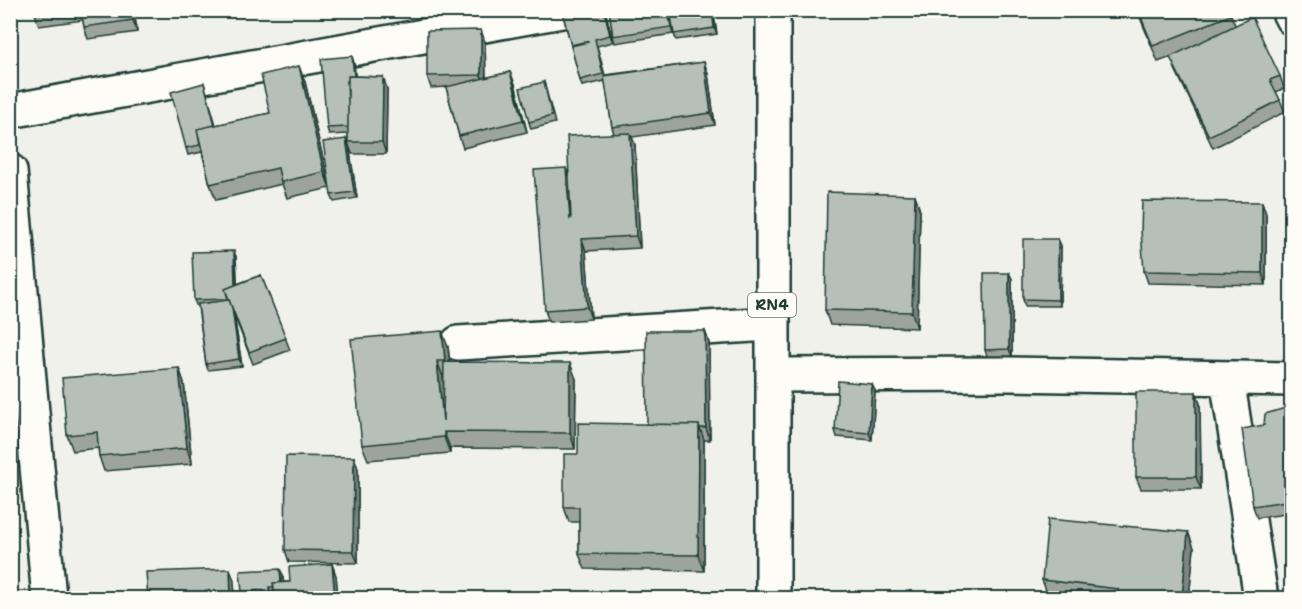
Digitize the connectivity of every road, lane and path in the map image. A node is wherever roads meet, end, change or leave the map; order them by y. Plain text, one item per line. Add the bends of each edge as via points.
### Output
1 (567, 10) edge
2 (773, 10) edge
3 (1288, 10) edge
4 (1292, 18) edge
5 (10, 111) edge
6 (10, 171) edge
7 (772, 324) junction
8 (458, 343) dead end
9 (774, 375) junction
10 (1227, 378) junction
11 (1292, 379) edge
12 (49, 598) edge
13 (773, 598) edge
14 (1261, 598) edge

1 - 5 main road
2 - 7 main road, RN4
3 - 4 main road
6 - 12 main road
7 - 8 main road
7 - 9 main road, RN4
9 - 10 main road
9 - 13 main road, RN4
10 - 11 main road
10 - 14 main road

